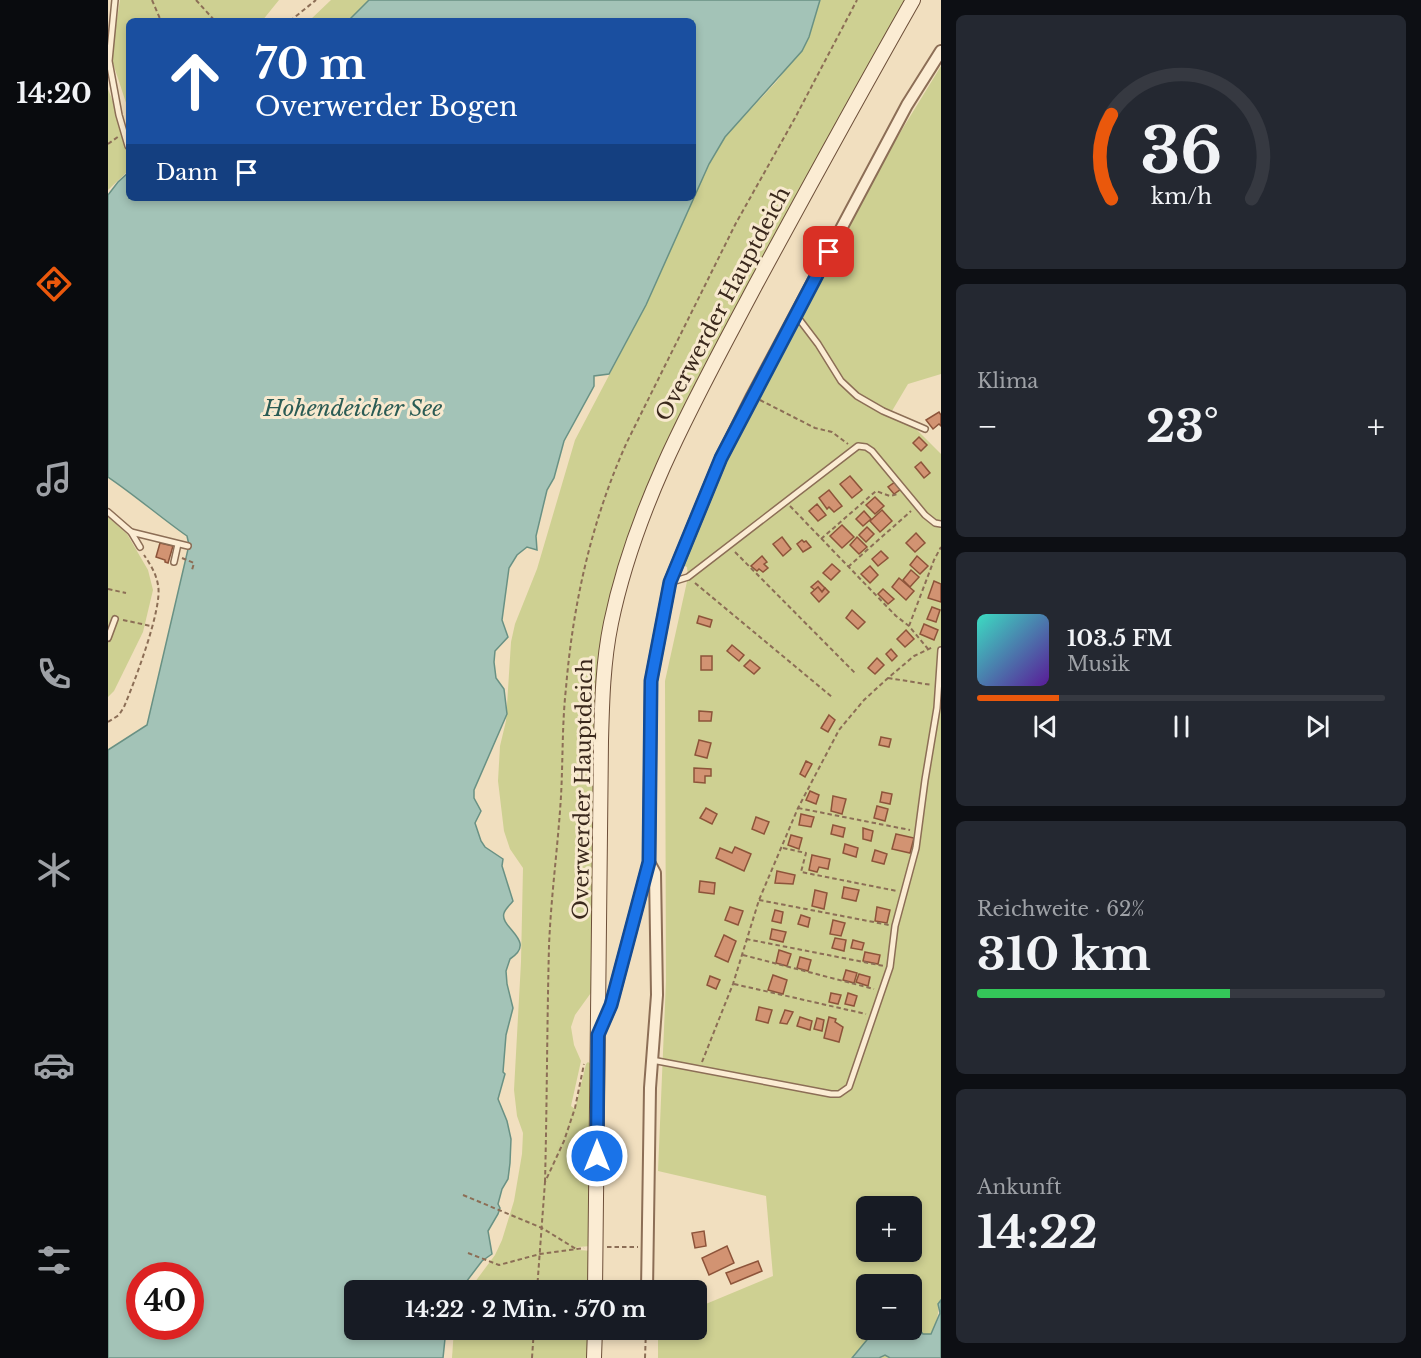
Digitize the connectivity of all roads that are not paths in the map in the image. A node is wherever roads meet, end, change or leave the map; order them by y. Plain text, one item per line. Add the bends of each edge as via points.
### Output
1 (115, 0) edge
2 (913, 0) edge
3 (941, 51) edge
4 (126, 140) edge
5 (796, 315) junction
6 (926, 429) dead end
7 (108, 512) edge
8 (941, 524) edge
9 (131, 532) junction
10 (178, 544) junction
11 (188, 546) dead end
12 (140, 547) road end
13 (174, 562) dead end
14 (670, 582) junction
15 (115, 619) road end
16 (108, 638) edge
17 (941, 650) edge
18 (649, 862) junction
19 (598, 1035) junction
20 (652, 1060) junction
21 (595, 1280) edge
22 (647, 1280) edge
23 (595, 1340) edge
24 (594, 1358) edge

1 - 4 lane via 109,61
2 - 19 street, Overwerder Hauptdeich via 700,389 654,487 622,578 604,671
3 - 5 street via 907,105
5 - 6 lane via 841,381 857,396
5 - 14 street via 721,458
7 - 9 lane
8 - 14 lane via 917,506 872,451 858,447 688,577
9 - 10 lane
9 - 12 lane
10 - 11 lane
10 - 13 lane
14 - 18 street via 651,681
15 - 16 lane
17 - 20 lane via 937,708 918,832 894,926 890,967 849,1087 831,1094
18 - 19 street via 611,1005
18 - 20 street via 655,873 657,995
19 - 21 street, Overwerder Hauptdeich
20 - 22 street
23 - 24 street

